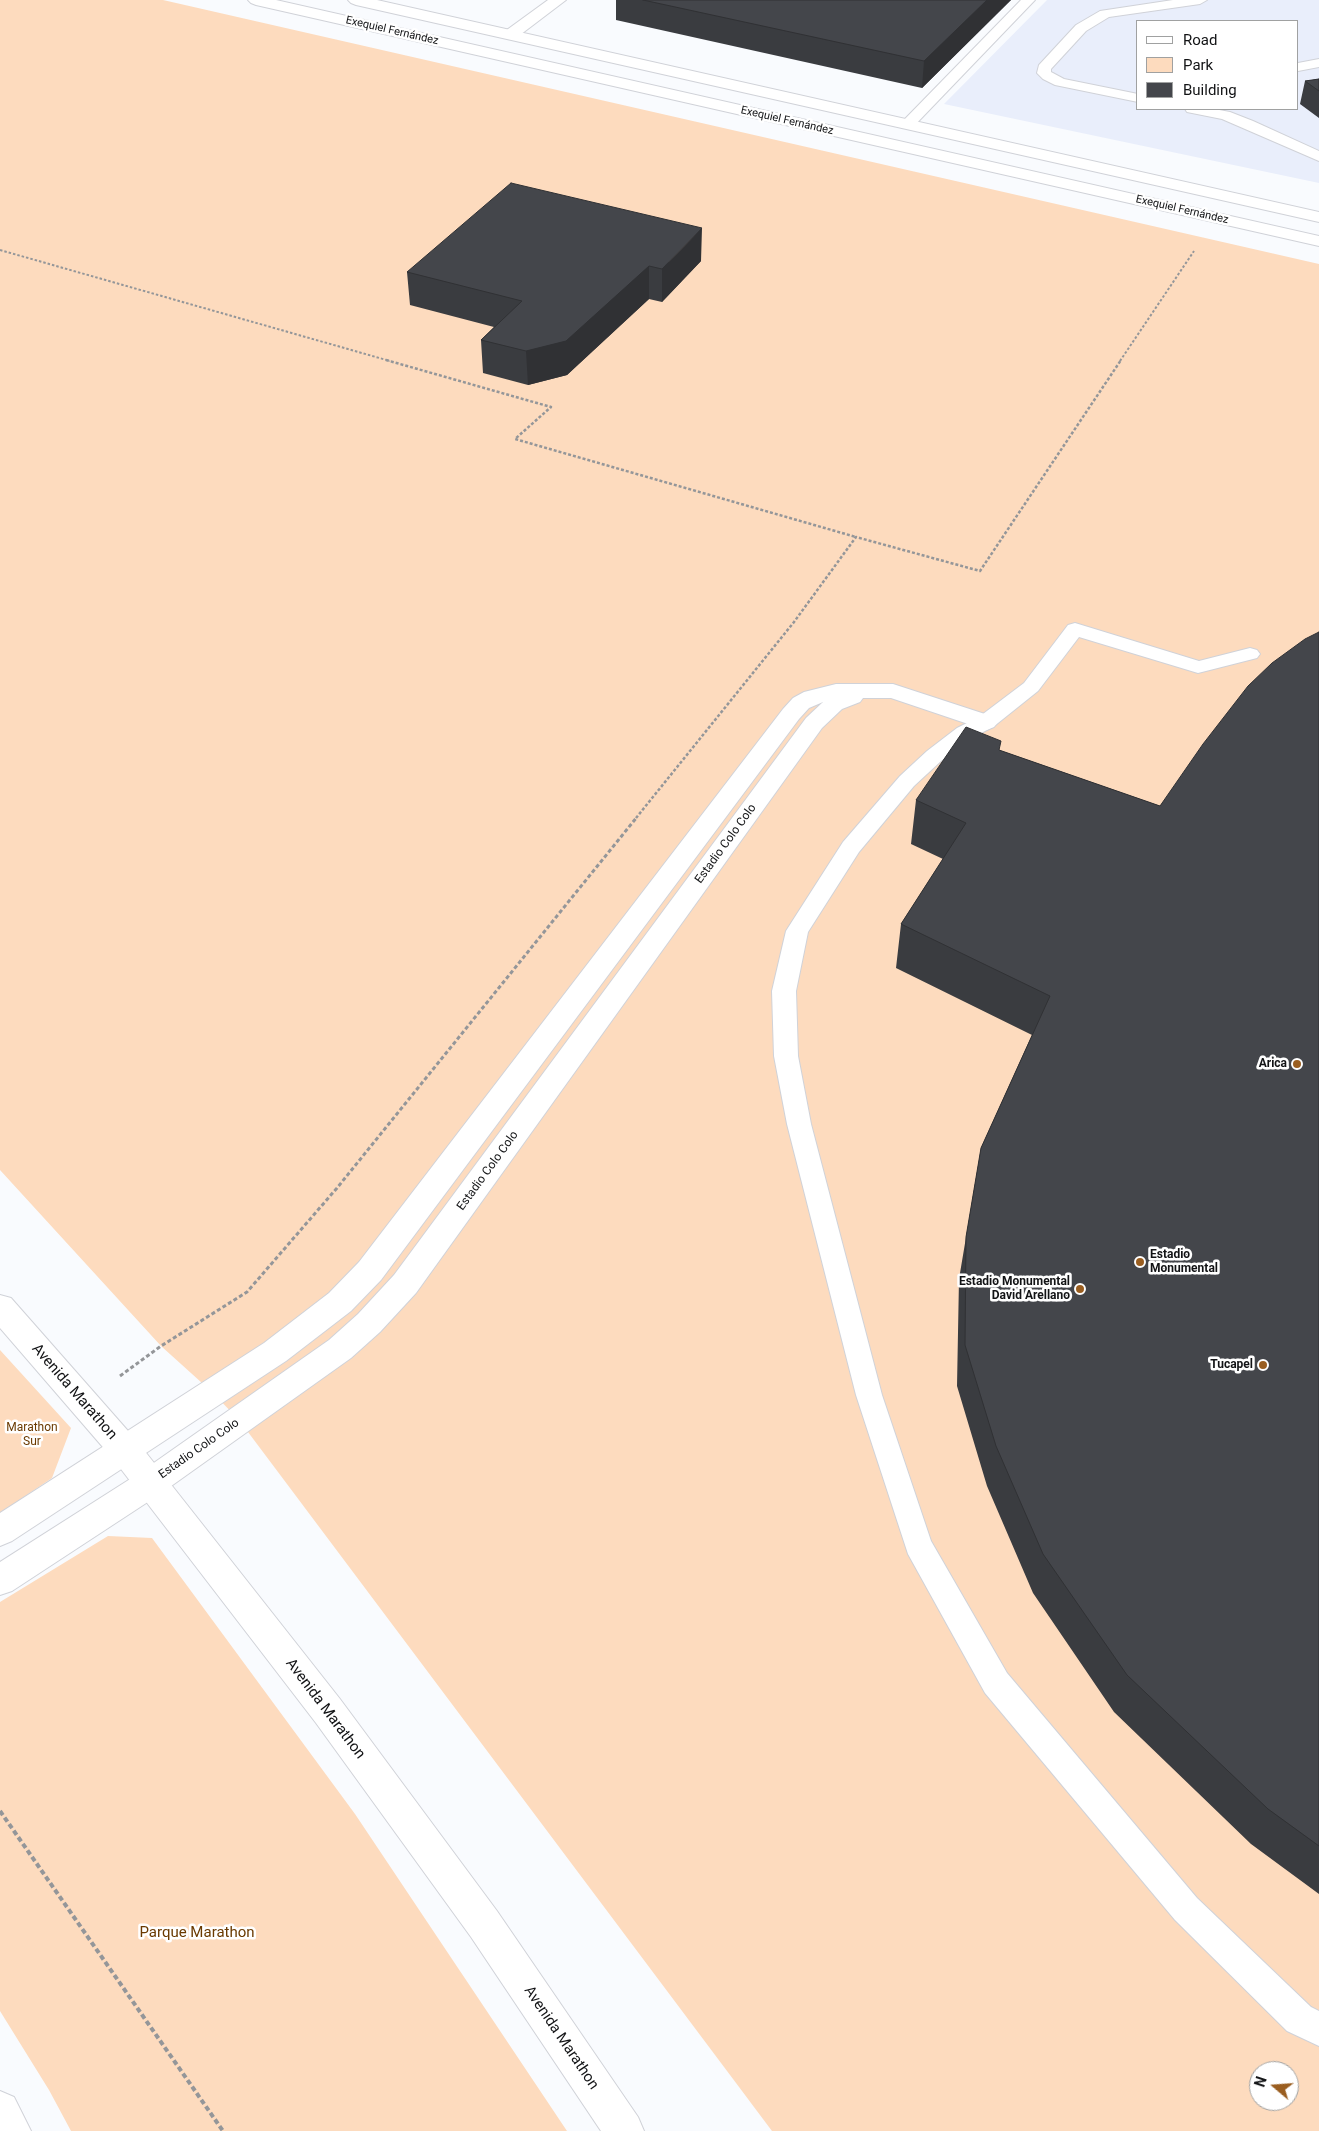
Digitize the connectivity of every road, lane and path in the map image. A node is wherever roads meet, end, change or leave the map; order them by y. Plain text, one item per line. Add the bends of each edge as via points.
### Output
1 (256, 0) edge
2 (356, 0) edge
3 (558, 0) edge
4 (1028, 0) edge
5 (1200, 0) edge
6 (510, 36) junction
7 (1319, 63) edge
8 (1299, 67) edge
9 (1136, 98) edge
10 (1204, 110) edge
11 (1227, 112) edge
12 (907, 125) junction
13 (1319, 157) edge
14 (1157, 180) junction
15 (1140, 200) junction
16 (1319, 217) edge
17 (1319, 241) edge
18 (0, 250) edge
19 (856, 537) dead end
20 (1250, 654) dead end
21 (893, 691) junction
22 (986, 722) junction
23 (0, 1307) edge
24 (125, 1450) junction
25 (149, 1484) junction
26 (0, 1531) edge
27 (0, 1580) edge
28 (0, 1811) edge
29 (1319, 2029) edge
30 (0, 2111) edge
31 (11, 2131) edge
32 (223, 2131) edge
33 (624, 2131) edge

1 - 15 main road, Exequiel Fernández
2 - 6 main road, Exequiel Fernández
3 - 6 main road
4 - 12 lane
5 - 9 lane via 1105,14 1081,28 1044,68 1048,76 1060,82
6 - 12 main road, Exequiel Fernández
7 - 8 lane
10 - 11 lane
11 - 13 lane
12 - 14 main road, Exequiel Fernández
14 - 15 main road
14 - 16 main road, Exequiel Fernández
15 - 17 main road, Exequiel Fernández
18 - 19 path via 551,407 515,439
20 - 22 lane via 1198,667 1075,629 1032,687
21 - 22 main road, Estadio Colo Colo
21 - 24 main road, Estadio Colo Colo via 836,691 812,697 790,714 370,1271 340,1302 308,1328
21 - 25 main road, Estadio Colo Colo via 846,699 834,704 814,723 405,1284 375,1317 340,1349
22 - 29 lane via 964,733 907,781 851,847 797,931 784,991 786,1056 799,1124 869,1395 918,1545 996,1683 1186,1909 1299,2019
23 - 24 main road, Avenida Marathon
24 - 25 main road, Avenida Marathon
24 - 26 main road, Estadio Colo Colo
25 - 27 main road, Estadio Colo Colo
25 - 33 main road, Avenida Marathon via 328,1712 484,1924
28 - 32 path
30 - 31 main road

